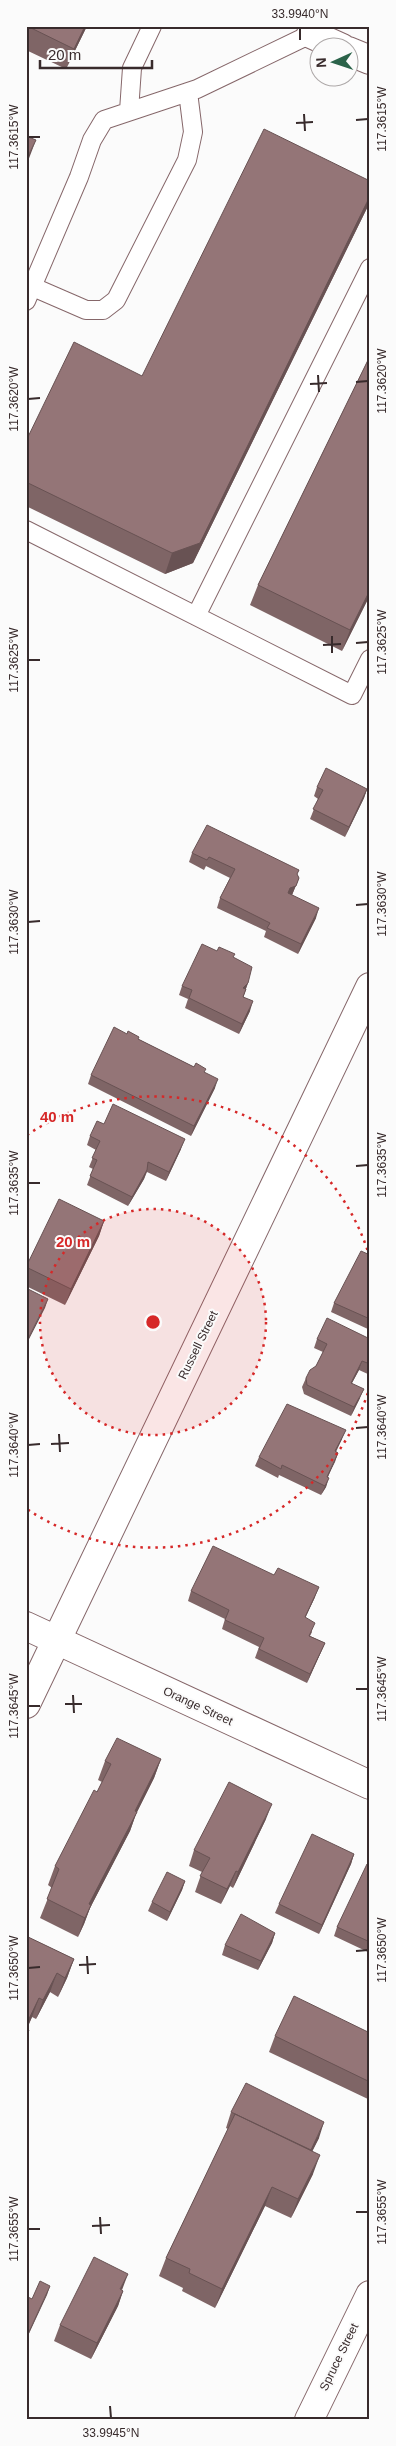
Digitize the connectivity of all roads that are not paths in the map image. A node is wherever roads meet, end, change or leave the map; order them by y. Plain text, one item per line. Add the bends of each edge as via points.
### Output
1 (152, 26) edge
2 (311, 30) edge
3 (325, 38) edge
4 (358, 55) edge
5 (370, 60) edge
6 (188, 92) junction
7 (129, 112) junction
8 (370, 268) edge
9 (29, 294) edge
10 (26, 530) edge
11 (196, 616) junction
12 (370, 659) edge
13 (370, 987) edge
14 (26, 1626) edge
15 (57, 1640) junction
16 (26, 1704) edge
17 (370, 1785) edge
18 (370, 2295) edge
19 (309, 2420) edge

1 - 7 lane via 132,68
2 - 3 street
2 - 6 lane via 236,72
4 - 5 street
6 - 7 lane
6 - 9 lane via 193,132 187,160 116,300 103,310 86,310
7 - 9 lane via 104,120 92,140
8 - 11 lane
10 - 11 lane
11 - 12 lane via 352,694
13 - 15 street, Russell Street
14 - 15 street, Orange Street
15 - 16 street, Russell Street
15 - 17 street, Orange Street
18 - 19 street, Spruce Street

